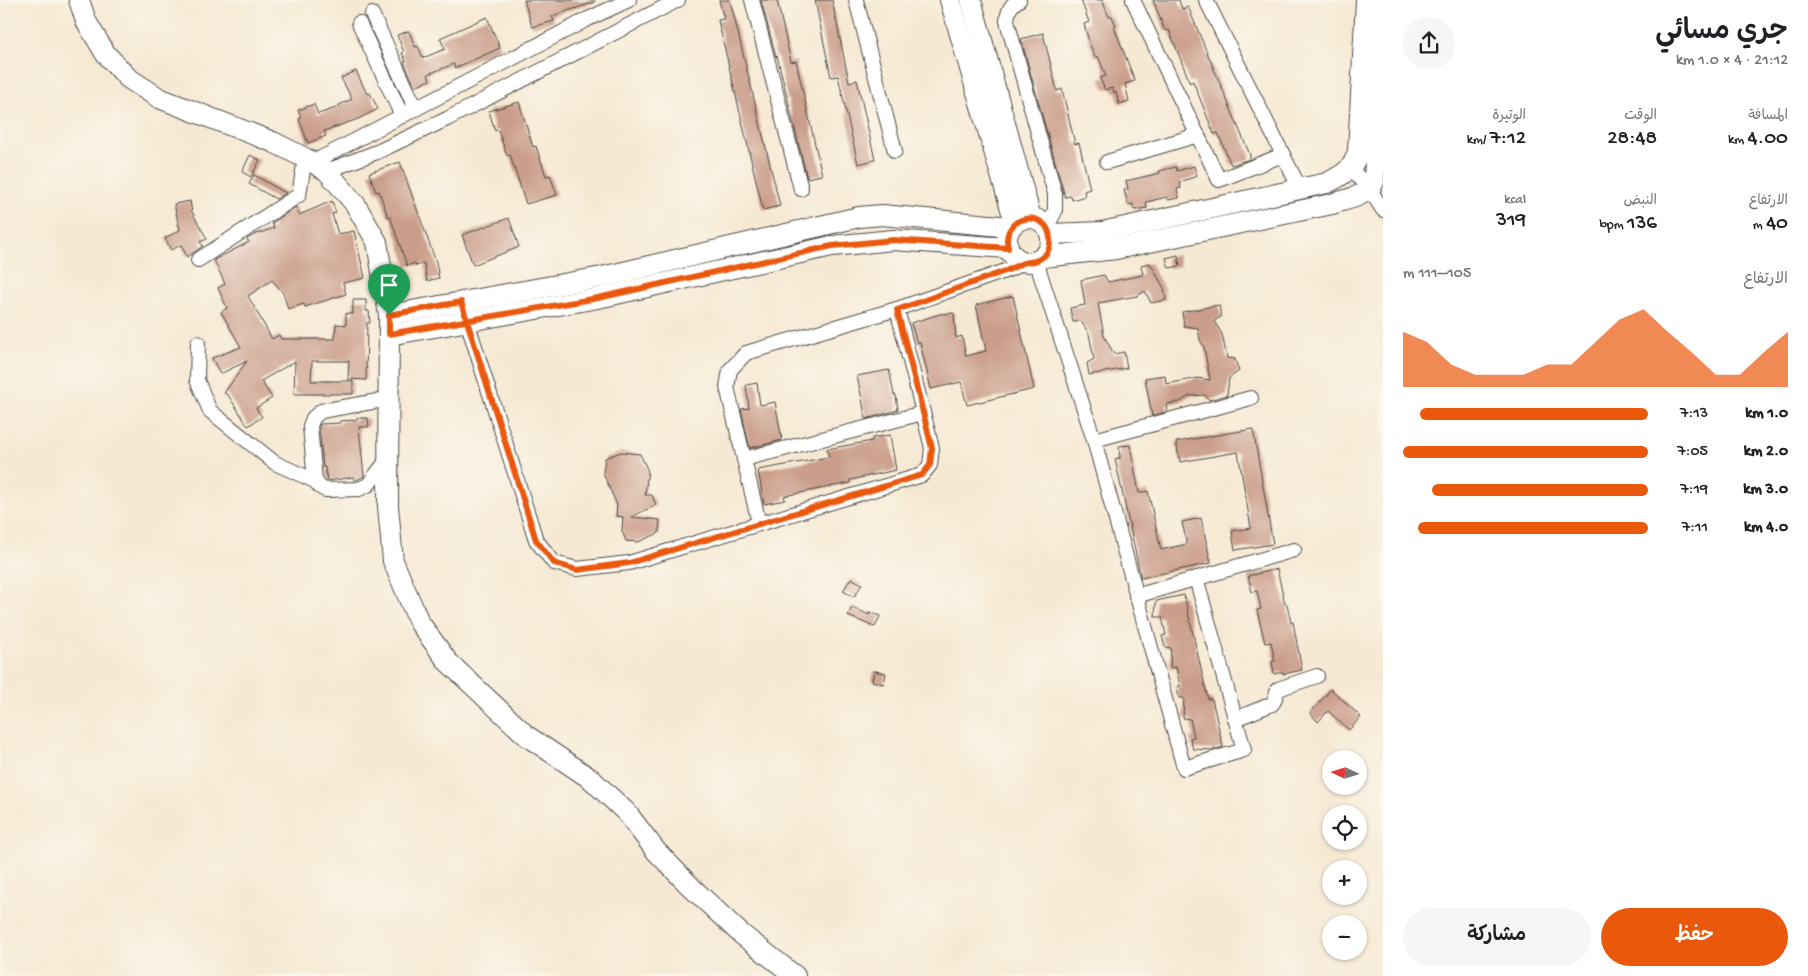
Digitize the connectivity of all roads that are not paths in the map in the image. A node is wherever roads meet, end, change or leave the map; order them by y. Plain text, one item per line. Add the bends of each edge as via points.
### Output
1 (79, 0) edge
2 (629, 0) edge
3 (678, 0) edge
4 (752, 0) edge
5 (856, 0) edge
6 (950, 0) edge
7 (971, 0) edge
8 (1019, 0) edge
9 (1133, 0) edge
10 (1206, 0) edge
11 (1366, 0) edge
12 (1382, 0) edge
13 (372, 14) dead end
14 (359, 22) dead end
15 (416, 109) junction
16 (402, 116) junction
17 (1198, 135) junction
18 (895, 151) dead end
19 (1283, 155) junction
20 (1107, 162) dead end
21 (314, 163) junction
22 (1350, 169) junction
23 (801, 189) dead end
24 (1300, 189) junction
25 (1370, 190) junction
26 (1383, 210) edge
27 (1031, 226) junction
28 (1008, 248) junction
29 (198, 260) dead end
30 (1035, 260) junction
31 (897, 310) junction
32 (464, 311) junction
33 (389, 325) junction
34 (198, 343) dead end
35 (1251, 398) dead end
36 (389, 399) junction
37 (923, 412) junction
38 (1094, 440) junction
39 (388, 459) junction
40 (744, 459) junction
41 (316, 481) junction
42 (759, 523) junction
43 (1294, 550) dead end
44 (1196, 578) junction
45 (1136, 596) junction
46 (1317, 676) dead end
47 (1235, 719) junction
48 (795, 976) edge

1 - 21 street via 86,21 105,53 128,78 159,98 254,134
2 - 15 street
3 - 21 street via 362,158
4 - 23 street
5 - 18 street
6 - 27 street
7 - 27 street
8 - 27 street via 1013,3 1007,21 1056,194 1055,211
9 - 17 street
10 - 19 street
11 - 22 street via 1358,151
12 - 25 street via 1374,182
13 - 15 street
14 - 16 street
15 - 16 street
16 - 21 street
17 - 19 street via 1220,180
17 - 20 street
19 - 24 street
21 - 29 street via 298,195
21 - 33 street via 355,204 377,242
22 - 24 street via 1328,183
22 - 25 street
24 - 27 street via 1102,232
25 - 26 street
25 - 30 street via 1332,204 1116,249
27 - 28 street via 1007,237
27 - 30 street via 1051,243 1048,251
27 - 32 street via 882,215 858,217
28 - 30 street via 1014,257
28 - 32 street via 893,240 832,246 598,298
30 - 31 street
30 - 38 street
31 - 37 street
31 - 40 street via 746,353 730,370 727,387
32 - 33 street
32 - 42 street via 536,540 554,563 577,570 629,563
33 - 36 street
34 - 41 street via 198,380 210,411 275,463
35 - 38 street
36 - 39 street
36 - 41 street via 321,411 313,418 310,426
37 - 40 street
37 - 42 street via 932,448 930,465 922,475
38 - 45 street
39 - 41 street via 368,485 359,488 325,490
39 - 48 street via 388,506 394,561 419,622 448,662 527,736 591,779 627,813 656,851 690,886 740,933
40 - 42 street
43 - 44 street
44 - 45 street
44 - 47 street
45 - 47 street via 1184,768 1244,750
46 - 47 street via 1278,689 1272,704

